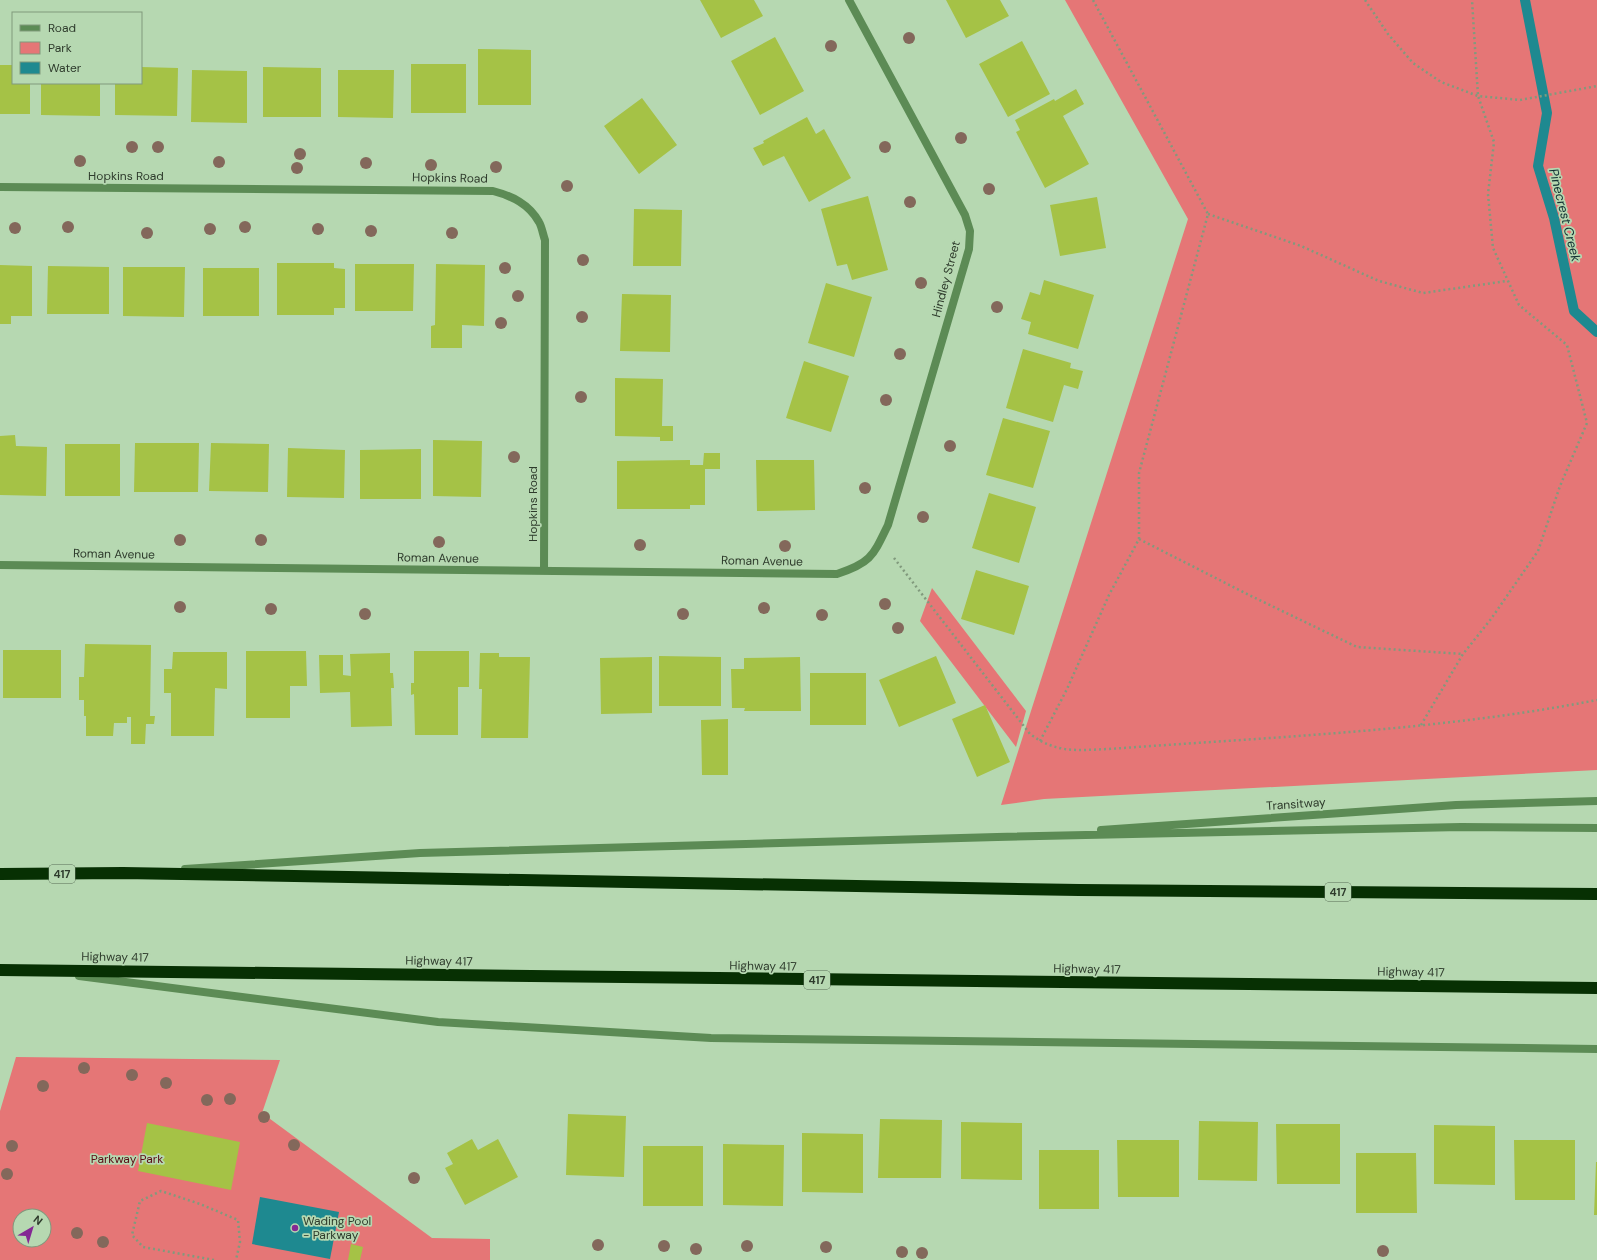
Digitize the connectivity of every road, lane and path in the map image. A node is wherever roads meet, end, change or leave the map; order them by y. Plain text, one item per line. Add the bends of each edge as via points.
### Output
1 (849, 0) edge
2 (1093, 0) edge
3 (1365, 0) edge
4 (1472, 0) edge
5 (1597, 86) edge
6 (1478, 96) junction
7 (0, 186) edge
8 (1208, 214) junction
9 (1508, 280) junction
10 (1139, 539) junction
11 (880, 540) junction
12 (871, 556) joint
13 (0, 565) edge
14 (544, 571) junction
15 (1463, 654) junction
16 (1597, 700) edge
17 (1421, 726) junction
18 (1040, 741) junction
19 (1597, 801) edge
20 (1597, 828) edge
21 (997, 837) junction
22 (123, 873) junction
23 (0, 874) edge
24 (1597, 894) edge
25 (0, 970) edge
26 (37, 970) junction
27 (1597, 988) edge
28 (1597, 1049) edge
29 (214, 1260) edge
30 (236, 1260) edge

1 - 11 street, Hindley Street via 965,215 970,231 969,249 888,525
2 - 8 path
3 - 6 path via 1388,34 1413,63 1441,82
4 - 6 path
5 - 6 path via 1520,100
6 - 9 path via 1494,142 1488,194 1493,248
7 - 14 street, Hopkins Road via 493,191 513,197 528,208 539,222 545,240
8 - 9 path via 1301,246 1379,281 1423,293
8 - 10 path via 1139,473
9 - 15 path via 1519,306 1567,345 1587,423 1560,486 1538,551
10 - 15 path via 1357,647
10 - 18 path via 1109,595 1067,689
11 - 12 street, Hindley Street
11 - 18 path via 1002,699 1030,734
12 - 14 street, Roman Avenue via 857,568 837,574
13 - 14 street, Roman Avenue
15 - 17 path
16 - 17 path via 1496,718
17 - 18 path via 1110,749 1054,748
19 - 21 street, Transitway via 1456,805
20 - 21 street via 1461,827
21 - 22 street via 420,853
22 - 23 highway, 417
22 - 24 highway, 417 via 1079,890
25 - 26 highway, Highway 417 / 417
26 - 27 highway, Highway 417 / 417
26 - 28 street via 438,1022 711,1038
29 - 30 path via 143,1247 132,1235 140,1201 161,1191 238,1220 240,1242

